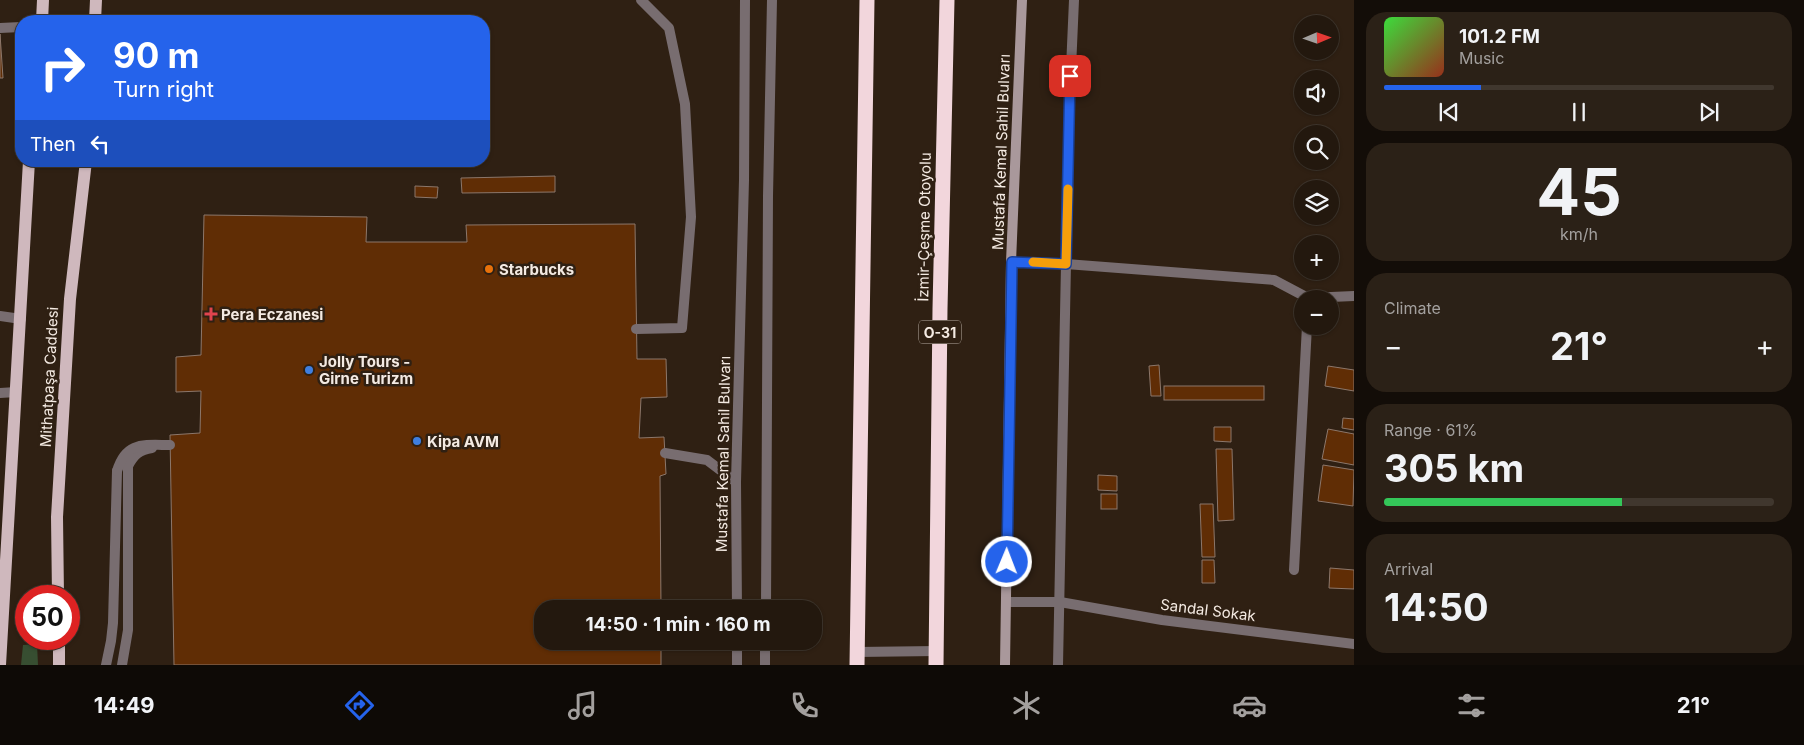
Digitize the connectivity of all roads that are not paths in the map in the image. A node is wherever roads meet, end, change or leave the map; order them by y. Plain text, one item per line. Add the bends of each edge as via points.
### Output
1 (43, 0) edge
2 (96, 0) edge
3 (641, 0) edge
4 (745, 0) edge
5 (772, 0) edge
6 (866, 0) edge
7 (947, 0) edge
8 (1022, 0) edge
9 (1074, 0) edge
10 (42, 15) edge
11 (95, 15) edge
12 (15, 27) edge
13 (0, 28) edge
14 (30, 167) edge
15 (85, 167) edge
16 (1012, 262) junction
17 (1066, 264) junction
18 (1294, 291) edge
19 (1354, 296) edge
20 (1339, 297) edge
21 (0, 316) edge
22 (21, 319) junction
23 (636, 329) dead end
24 (1307, 335) edge
25 (16, 392) junction
26 (0, 394) edge
27 (665, 453) dead end
28 (736, 482) junction
29 (1294, 570) dead end
30 (58, 585) edge
31 (737, 600) edge
32 (766, 600) edge
33 (1006, 602) junction
34 (1060, 602) junction
35 (1354, 644) edge
36 (1, 650) edge
37 (59, 650) edge
38 (737, 650) edge
39 (765, 650) edge
40 (857, 658) edge
41 (937, 658) edge
42 (0, 665) edge
43 (59, 665) edge
44 (106, 665) edge
45 (122, 665) edge
46 (737, 665) edge
47 (765, 665) edge
48 (1005, 665) edge
49 (1058, 665) edge

1 - 10 main road
2 - 11 main road
3 - 23 street via 669,28 685,104 691,217 682,328
4 - 28 street, Mustafa Kemal Sahil Bulvarı
5 - 32 street
6 - 40 highway
7 - 41 highway, İzmir-Çeşme Otoyolu / O-31
8 - 16 main road, Mustafa Kemal Sahil Bulvarı
9 - 17 street
12 - 13 street
14 - 22 main road, Mithatpaşa Caddesi
15 - 30 main road, Mithatpaşa Caddesi via 70,309 57,517
16 - 17 street
16 - 33 main road, Mustafa Kemal Sahil Bulvarı
17 - 18 street via 1274,280
17 - 34 street
19 - 20 street
21 - 22 street
22 - 25 main road, Mithatpaşa Caddesi
24 - 29 street
25 - 26 street
25 - 36 main road, Mithatpaşa Caddesi
27 - 28 street via 707,460
28 - 31 street, Mustafa Kemal Sahil Bulvarı
33 - 34 street, Sandal Sokak
33 - 48 main road, Mustafa Kemal Sahil Bulvarı
34 - 35 street, Sandal Sokak via 1162,620
34 - 49 street
36 - 42 main road, Mithatpaşa Caddesi
37 - 43 main road
38 - 46 street
39 - 47 street
40 - 41 street
44 - 45 street, bridge via 113,623 117,471 120,460 142,445 170,446 142,450 128,466 128,630

